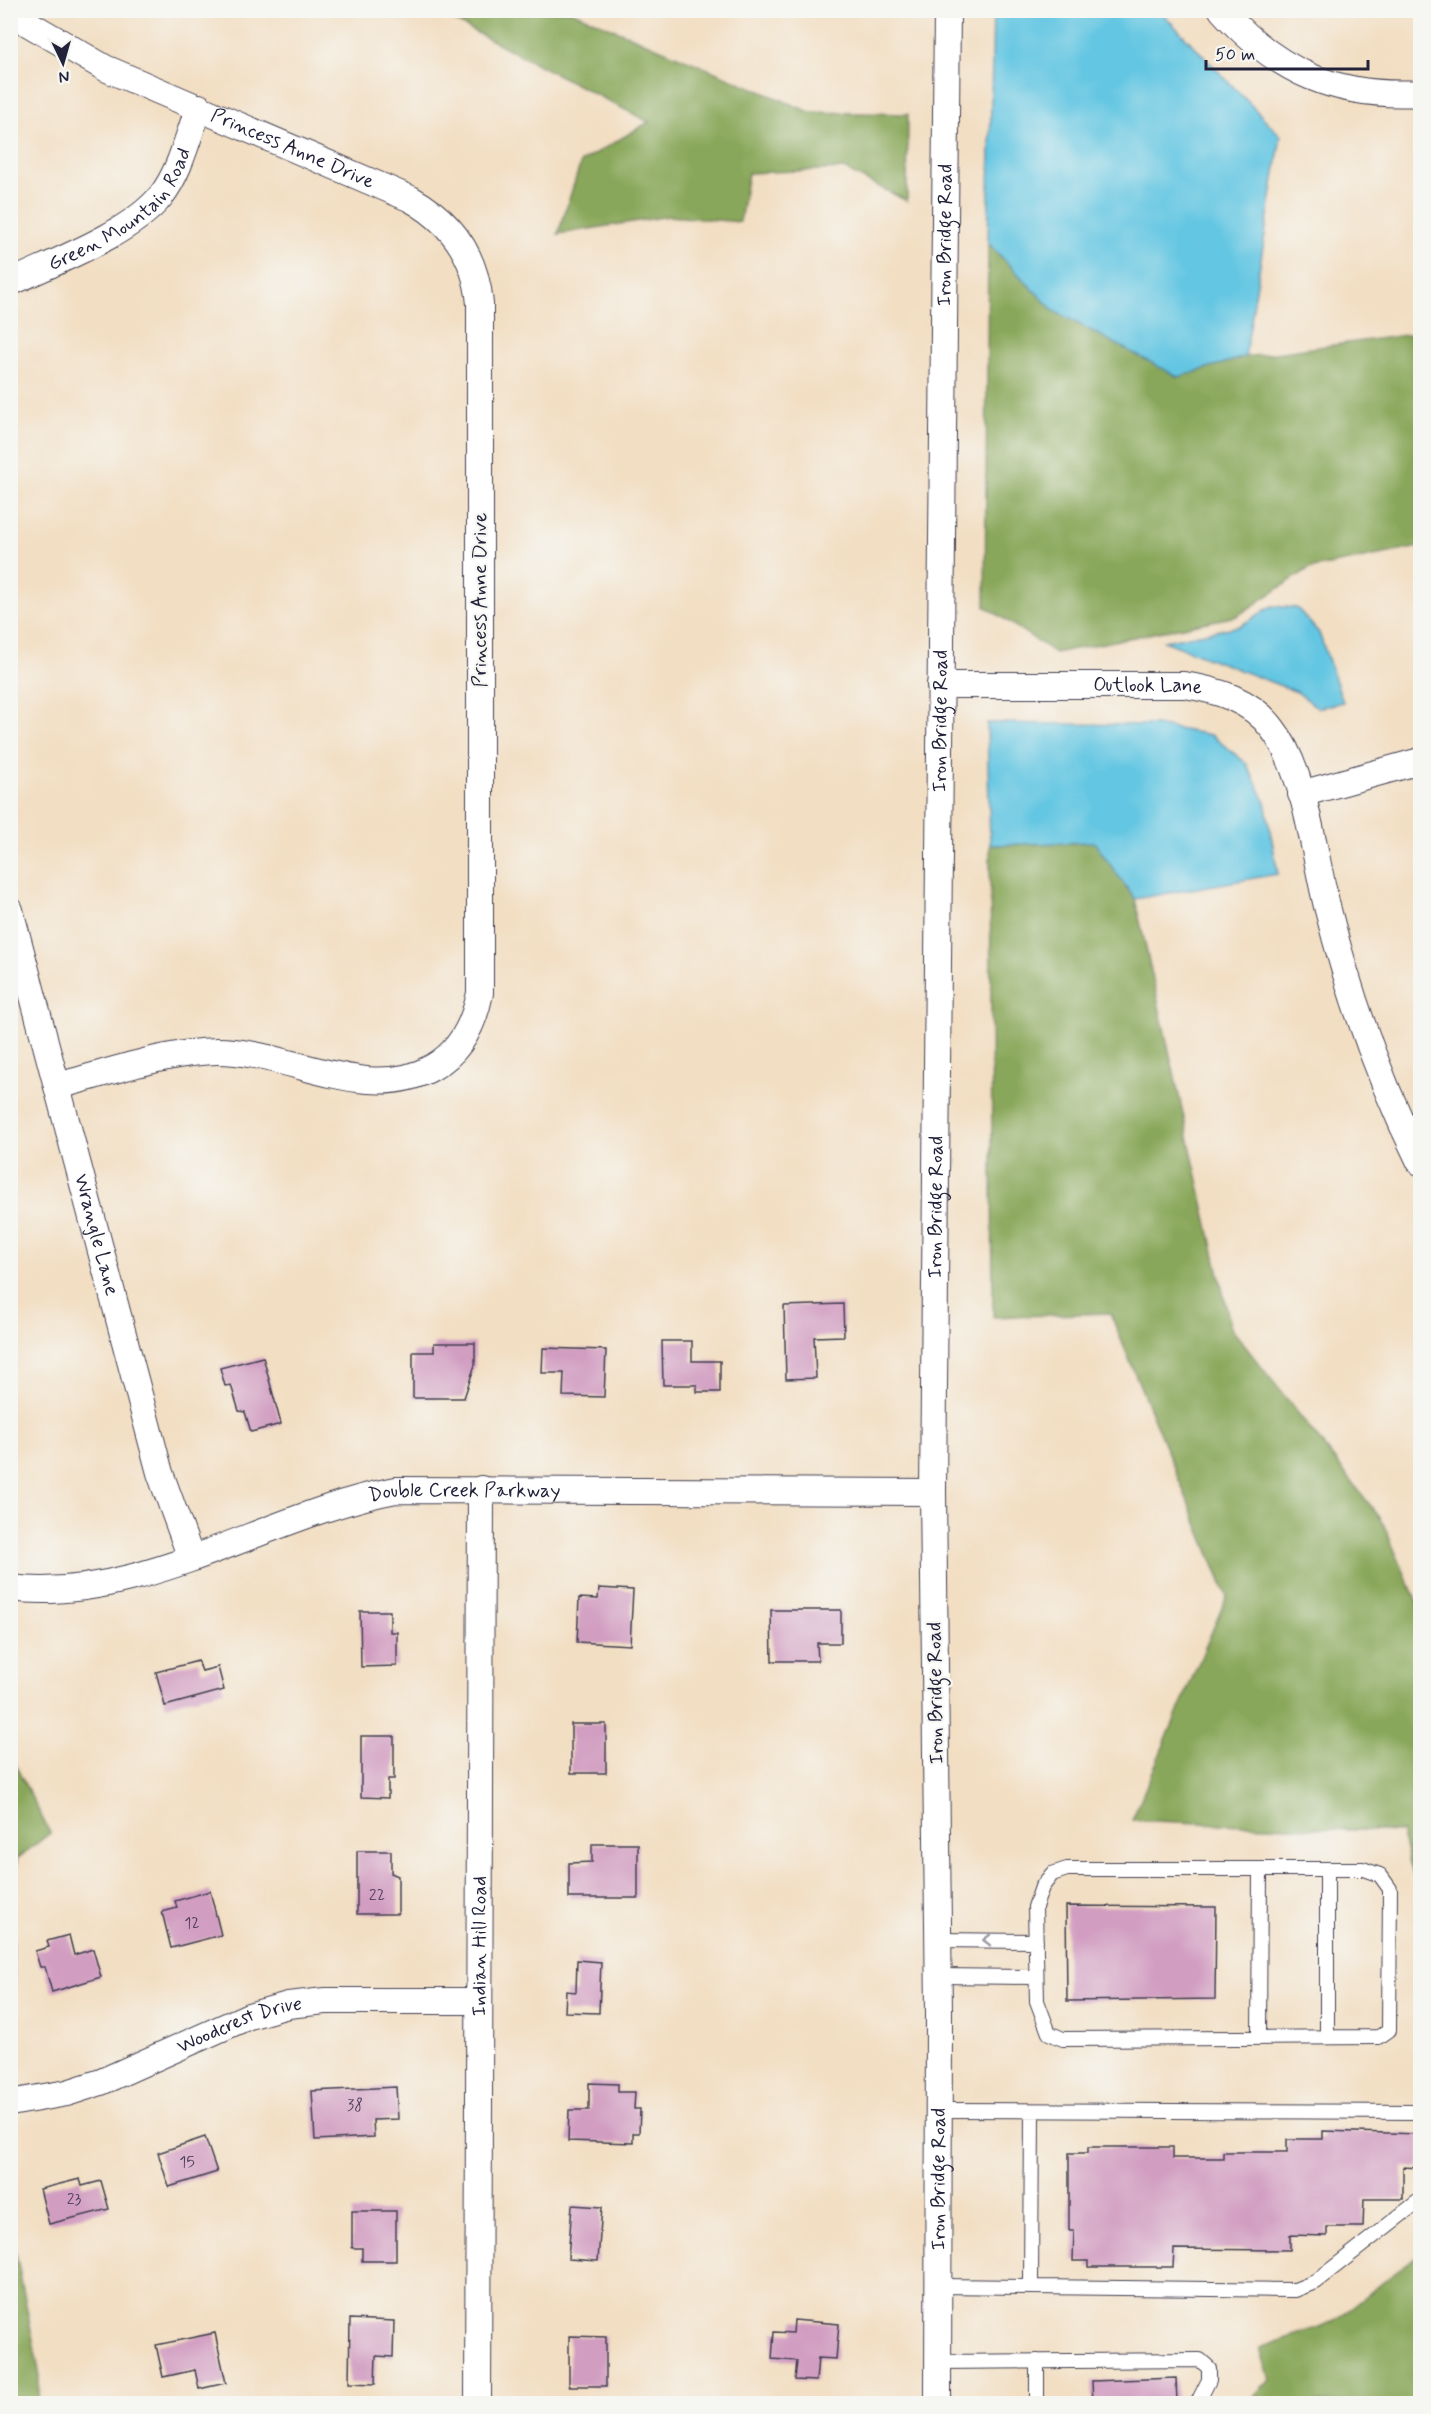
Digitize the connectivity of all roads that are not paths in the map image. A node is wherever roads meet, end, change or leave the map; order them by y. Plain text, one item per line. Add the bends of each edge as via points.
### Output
1 (947, 10) edge
2 (1222, 10) edge
3 (10, 13) edge
4 (1420, 93) edge
5 (199, 107) junction
6 (10, 283) edge
7 (940, 685) junction
8 (1420, 761) edge
9 (1301, 794) junction
10 (10, 910) edge
11 (57, 1086) junction
12 (1420, 1162) edge
13 (481, 1489) junction
14 (933, 1492) junction
15 (191, 1558) junction
16 (10, 1588) edge
17 (1260, 1869) junction
18 (1327, 1869) junction
19 (939, 1940) junction
20 (1036, 1941) junction
21 (939, 1977) junction
22 (1036, 1977) junction
23 (479, 2001) junction
24 (1327, 2037) junction
25 (1259, 2038) junction
26 (10, 2103) edge
27 (939, 2110) junction
28 (1032, 2111) junction
29 (1420, 2112) edge
30 (1420, 2200) edge
31 (938, 2286) junction
32 (1031, 2286) junction
33 (1037, 2361) junction
34 (938, 2362) junction
35 (478, 2403) edge
36 (938, 2403) edge
37 (1037, 2403) edge
38 (1197, 2403) edge

1 - 7 street, Iron Bridge Road
2 - 4 street via 1248,40 1288,67 1325,84 1364,91
3 - 5 street, Princess Anne Drive via 105,68
5 - 6 street, Green Mountain Road via 173,176 145,212 126,226
5 - 11 street, Princess Anne Drive via 431,210 454,234 471,263 480,304 480,993 471,1025 453,1052 420,1075 403,1080 363,1081 269,1056 217,1051 176,1056
7 - 9 street, Outlook Lane via 1151,684 1211,689 1234,698 1271,726 1284,745
7 - 14 street, Iron Bridge Road
8 - 9 street
9 - 12 street, Outlook Lane via 1347,979 1387,1089
10 - 11 street, Wrangle Lane
11 - 15 street, Wrangle Lane via 160,1473
13 - 14 street, Double Creek Parkway
13 - 15 street, Double Creek Parkway via 396,1490 366,1495
13 - 23 street, Indian Hill Road
14 - 19 street, Iron Bridge Road
15 - 16 street, Double Creek Parkway via 115,1583 85,1588
17 - 18 lane
17 - 20 lane via 1067,1869 1052,1875 1042,1887 1035,1907
17 - 25 lane
18 - 24 lane
18 - 24 lane via 1363,1869 1380,1875 1390,1889 1390,1912 1389,2030 1379,2037
20 -> 19 lane
19 - 21 street, Iron Bridge Road
20 - 22 lane
21 - 22 lane
21 - 27 street, Iron Bridge Road
22 - 25 lane via 1041,2018 1049,2033 1063,2039
23 - 26 street, Woodcrest Drive via 325,2001 288,2005 249,2016 100,2082 67,2093
23 - 35 street, Indian Hill Road
24 - 25 lane
27 - 28 lane
27 - 31 street, Iron Bridge Road
28 - 29 lane
28 - 32 lane
30 - 32 lane via 1315,2282 1295,2290
31 - 32 lane
31 - 34 street, Iron Bridge Road
33 - 34 lane
33 - 37 lane
33 - 38 lane via 1200,2360 1209,2368 1209,2380
34 - 36 street, Iron Bridge Road

